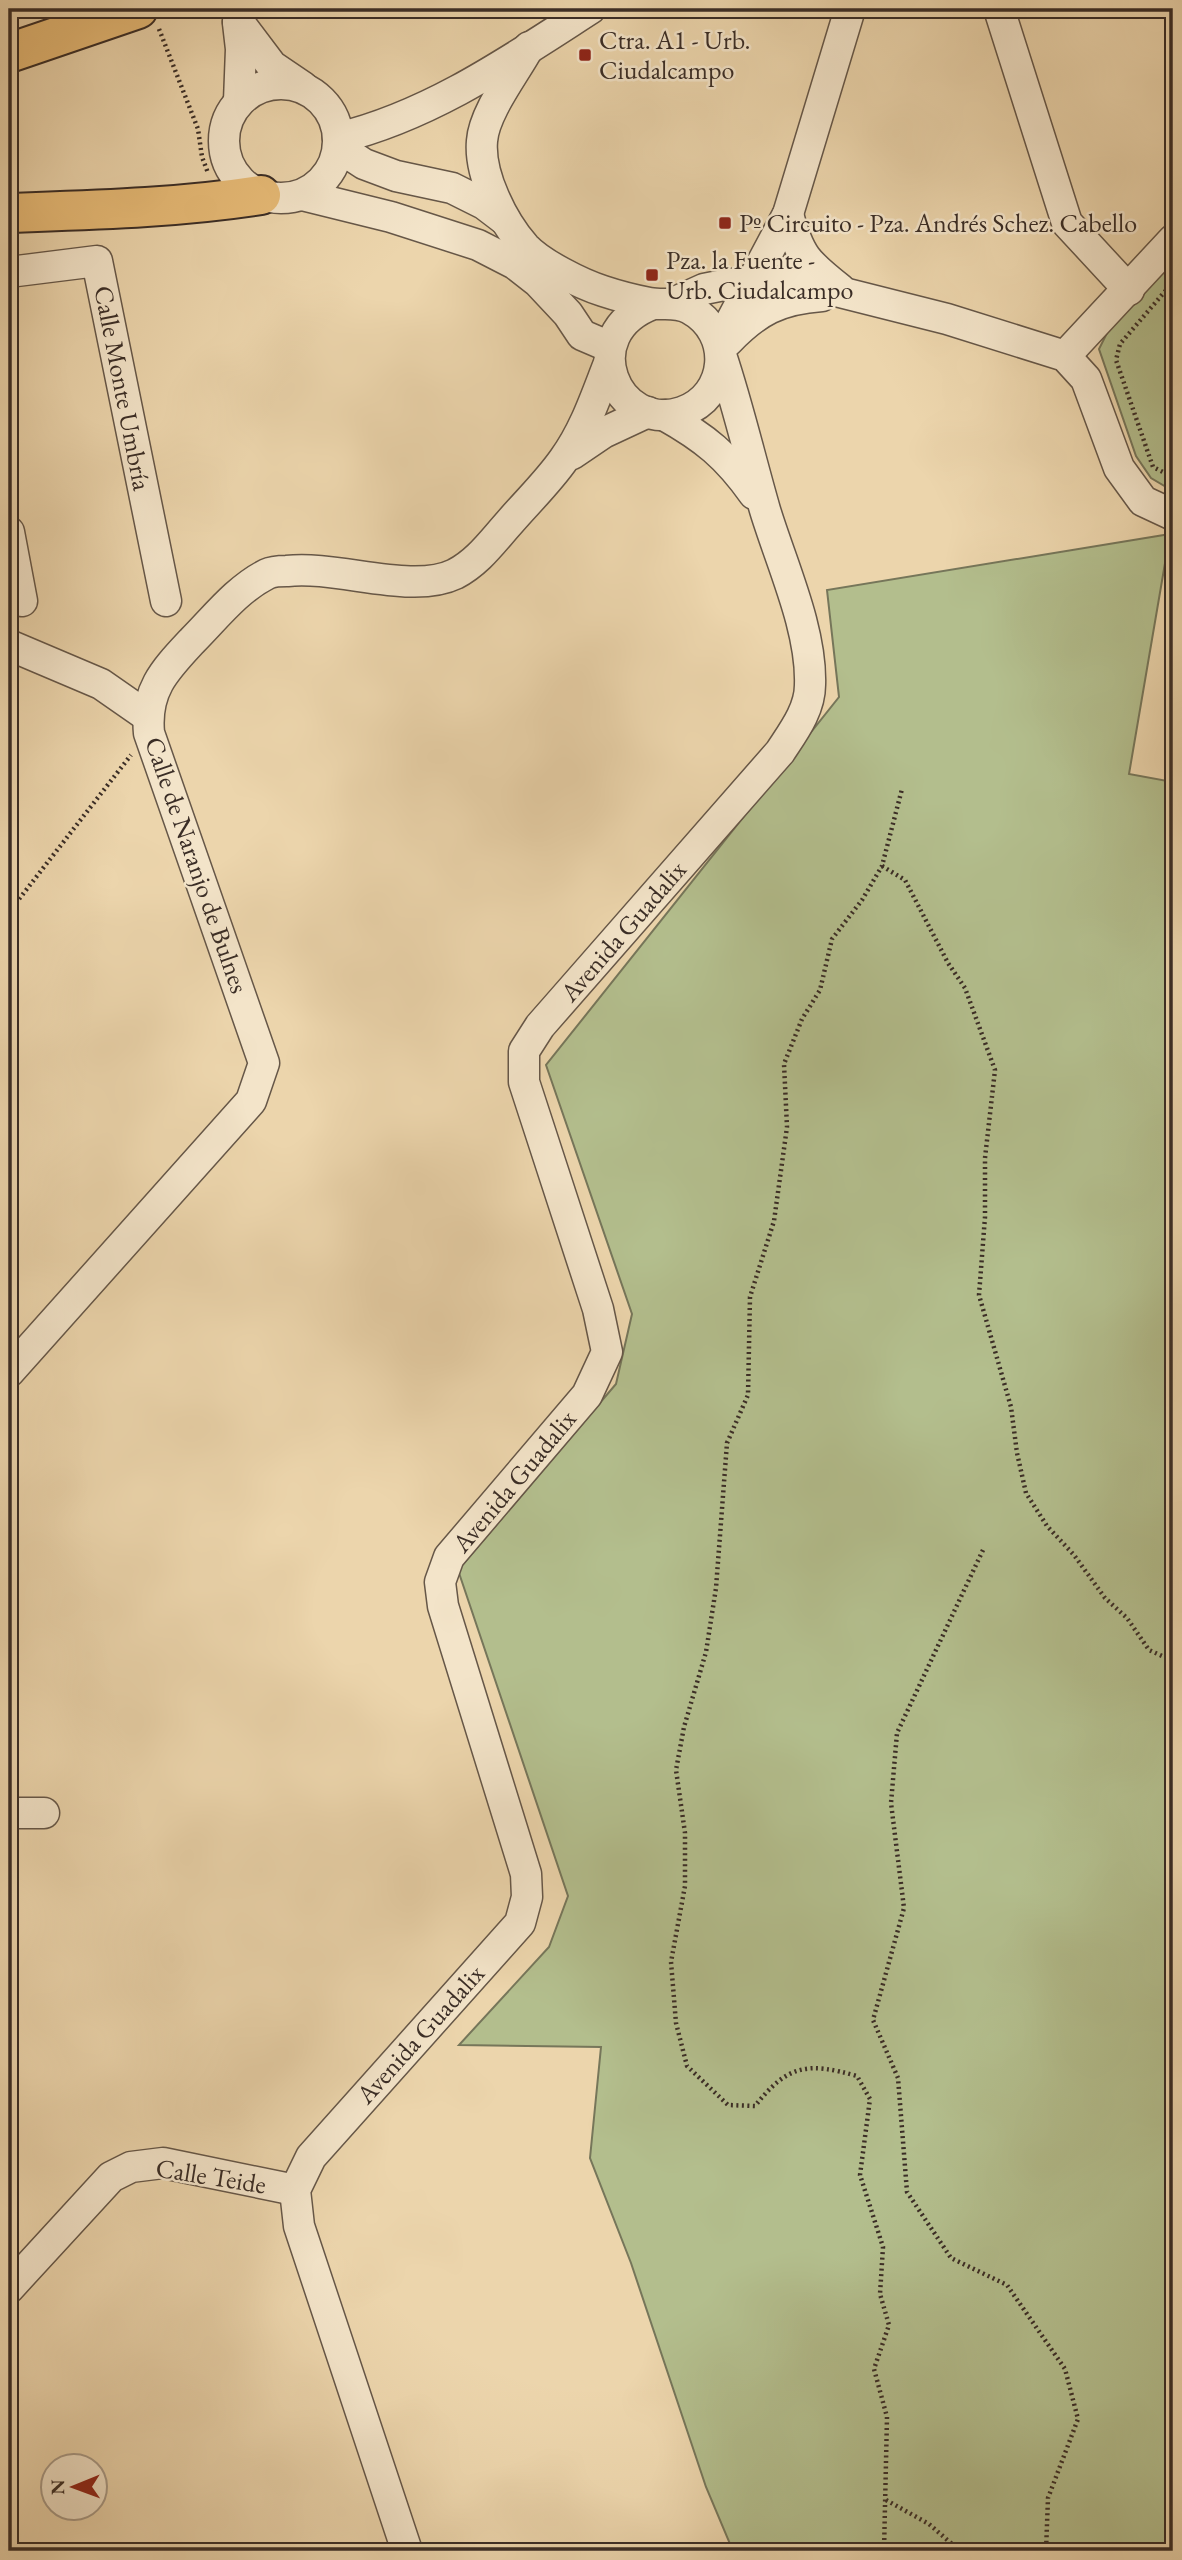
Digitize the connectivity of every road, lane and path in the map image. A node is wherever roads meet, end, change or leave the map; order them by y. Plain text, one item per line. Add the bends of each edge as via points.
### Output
1 (590, 9) edge
2 (850, 9) edge
3 (999, 9) edge
4 (147, 15) edge
5 (236, 15) edge
6 (529, 47) junction
7 (9, 53) edge
8 (304, 88) junction
9 (239, 101) junction
10 (338, 143) junction
11 (261, 195) junction
12 (302, 195) junction
13 (220, 201) junction
14 (9, 212) edge
15 (788, 214) junction
16 (391, 217) junction
17 (511, 225) junction
18 (1173, 240) edge
19 (9, 272) edge
20 (752, 282) junction
21 (1173, 282) edge
22 (1129, 289) junction
23 (601, 290) junction
24 (846, 294) junction
25 (663, 303) junction
26 (575, 324) junction
27 (721, 349) junction
28 (610, 356) junction
29 (1065, 356) junction
30 (656, 414) junction
31 (564, 460) junction
32 (1173, 477) edge
33 (765, 509) junction
34 (1173, 515) edge
35 (9, 533) edge
36 (22, 601) dead end
37 (166, 601) dead end
38 (9, 645) edge
39 (159, 680) junction
40 (101, 684) junction
41 (148, 724) junction
42 (902, 789) dead end
43 (882, 866) junction
44 (9, 912) edge
45 (9, 1372) edge
46 (983, 1550) dead end
47 (1173, 1661) edge
48 (9, 1813) edge
49 (44, 1813) dead end
50 (295, 2190) junction
51 (9, 2288) edge
52 (886, 2500) junction
53 (407, 2551) edge
54 (884, 2551) edge
55 (960, 2551) edge
56 (1046, 2551) edge

1 - 6 street
2 - 15 street
3 - 22 street via 1067,223
4 - 7 highway
4 - 13 path via 198,130 202,157
5 - 8 street via 272,66
5 - 9 street via 241,48
6 - 10 street via 448,97
6 - 17 street via 488,118 482,140 483,166
8 - 9 street via 281,83 258,88
8 - 10 street via 322,100 334,119
9 - 11 street via 227,120 223,142 228,164 242,183
10 - 12 street via 327,175
10 - 17 street via 365,164 452,188
11 - 12 street
11 - 13 highway
12 - 16 street
13 - 14 highway
15 - 20 street
15 - 24 street via 802,255
15 - 25 street via 739,260
16 - 26 street via 478,245 515,264 538,282
16 - 28 street via 508,275 534,294 572,337
17 - 23 street via 526,247 553,268
18 - 22 street
19 - 37 street, Calle Monte Umbría via 97,261
20 - 24 street via 816,286
20 - 25 street via 704,289
20 - 27 street
21 - 32 path via 1120,344 1116,360 1153,467
22 - 29 street
23 - 25 street
23 - 26 street via 596,313
24 - 27 street via 796,298 767,309
24 - 29 street
25 - 27 street via 688,308 702,317
25 - 28 street via 638,310 625,320 615,332
26 - 28 street
27 - 30 street via 720,373 707,396 680,413
27 - 33 street, Avenida Guadalix
28 - 30 street via 613,380 621,394
28 - 31 street, Calle de Naranjo de Bulnes via 587,421
29 - 34 street via 1086,379 1119,468 1143,501
30 - 31 street, Calle de Naranjo de Bulnes via 603,433
30 - 33 street, Avenida Guadalix via 708,442 734,466
31 - 39 street, Calle de Naranjo de Bulnes via 472,565 452,576 404,580 304,569 269,573 243,589
33 - 50 street, Avenida Guadalix via 809,651 811,688 801,720 780,752 540,1026 524,1051 524,1082 598,1309 607,1352 587,1395 449,1557 440,1582 443,1606 526,1874 527,1897 520,1923 312,2157
35 - 36 street
38 - 40 street
39 - 40 street
39 - 41 street, Calle de Naranjo de Bulnes
40 - 41 street
41 - 44 path
41 - 45 street, Calle de Naranjo de Bulnes via 264,1063 251,1101
42 - 43 path
43 - 47 path via 905,880 965,988 995,1070 985,1158 979,1295 1011,1407 1026,1493 1047,1526 1149,1650
43 - 52 path via 832,939 820,990 784,1063 787,1127 774,1221 750,1297 748,1395 727,1443 716,1588 706,1652 676,1770 685,1833 685,1886 671,1962 676,2023 687,2066 727,2105 755,2106 792,2071 827,2068 857,2076 870,2099 860,2175 883,2247 880,2294 889,2325 874,2370 887,2417
46 - 56 path via 897,1733 891,1804 904,1908 873,2021 898,2078 907,2192 951,2258 1007,2285 1065,2369 1078,2419 1048,2498
48 - 49 street
50 - 51 street, Calle Teide via 163,2163 131,2167 111,2177
50 - 53 street via 299,2226
52 - 54 path
52 - 55 path via 929,2524

